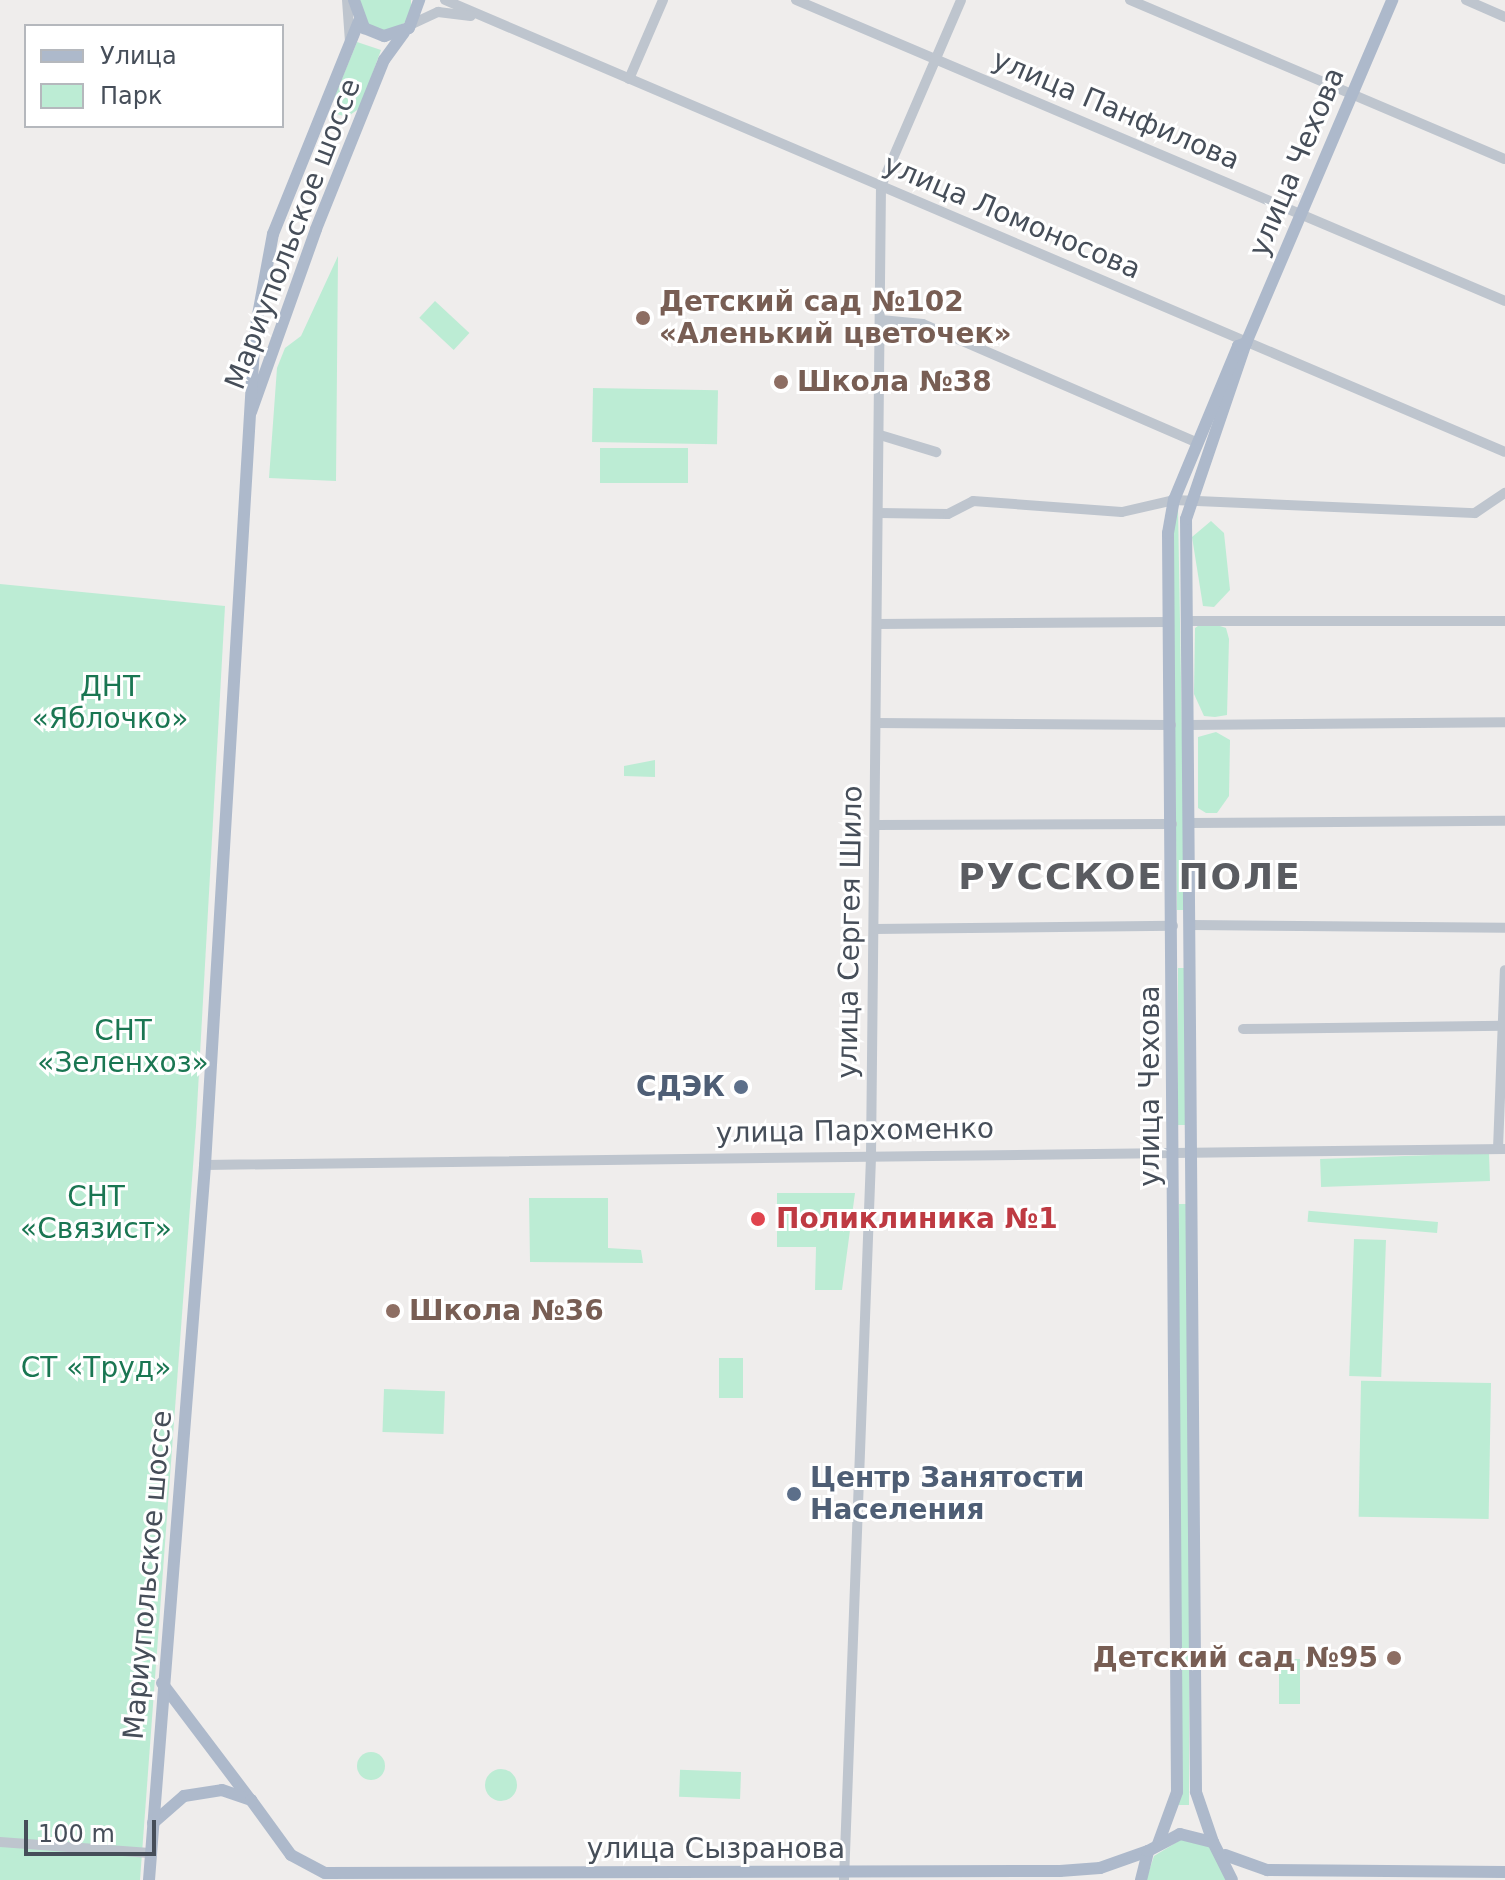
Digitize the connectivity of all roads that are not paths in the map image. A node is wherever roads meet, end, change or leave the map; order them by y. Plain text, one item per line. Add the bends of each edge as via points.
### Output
1 (347, 0) edge
2 (354, 0) edge
3 (419, 0) edge
4 (445, 0) edge
5 (663, 0) edge
6 (796, 0) edge
7 (961, 0) edge
8 (1130, 0) edge
9 (1392, 0) edge
10 (1466, 0) edge
11 (1505, 17) edge
12 (359, 21) junction
13 (501, 25) junction
14 (408, 28) junction
15 (350, 42) junction
16 (936, 59) junction
17 (629, 79) junction
18 (1352, 94) junction
19 (1505, 159) edge
20 (881, 186) junction
21 (1301, 214) junction
22 (1505, 301) edge
23 (881, 320) junction
24 (1246, 343) junction
25 (251, 412) junction
26 (880, 435) junction
27 (1198, 443) junction
28 (936, 452) dead end
29 (1505, 452) edge
30 (1505, 493) edge
31 (1174, 500) junction
32 (1189, 502) junction
33 (879, 513) junction
34 (1187, 621) junction
35 (1505, 621) edge
36 (1169, 622) junction
37 (877, 624) junction
38 (1505, 722) edge
39 (876, 723) junction
40 (1171, 725) junction
41 (1189, 725) junction
42 (1505, 821) edge
43 (1190, 823) junction
44 (1172, 824) junction
45 (875, 825) junction
46 (1192, 925) junction
47 (1173, 926) junction
48 (1505, 928) edge
49 (874, 929) junction
50 (1505, 970) edge
51 (1503, 1026) junction
52 (1243, 1029) dead end
53 (1502, 1149) edge
54 (1175, 1150) junction
55 (1193, 1150) junction
56 (871, 1156) junction
57 (205, 1165) junction
58 (162, 1683) junction
59 (251, 1800) junction
60 (153, 1823) junction
61 (0, 1842) edge
62 (1213, 1842) junction
63 (1153, 1848) junction
64 (150, 1853) junction
65 (1225, 1855) junction
66 (1505, 1872) edge
67 (590, 1876) edge
68 (844, 1877) edge
69 (149, 1880) edge
70 (1141, 1880) edge
71 (1232, 1880) edge

1 - 15 street
2 - 12 main road
3 - 14 main road, Мариупольское шоссе
4 - 13 street, улица Ломоносова
5 - 17 street
6 - 16 street, улица Панфилова
7 - 16 street, улица Сергея Шило
8 - 18 street
9 - 18 main road, улица Чехова
10 - 11 street
12 - 14 main road via 378,35
12 - 15 main road, Мариупольское шоссе
13 - 14 street, улица Ломоносова via 447,12
13 - 17 street, улица Ломоносова
14 - 25 main road, Мариупольское шоссе via 384,60
15 - 25 main road, Мариупольское шоссе via 290,185 260,282
16 - 20 street, улица Сергея Шило
16 - 21 street, улица Панфилова
17 - 20 street, улица Ломоносова
18 - 19 street
18 - 21 main road, улица Чехова
20 - 23 street, улица Сергея Шило
20 - 24 street, улица Ломоносова
21 - 22 street, улица Панфилова
21 - 24 main road, улица Чехова
23 - 26 street, улица Сергея Шило
23 - 27 street via 923,324
24 - 27 main road, улица Чехова via 1238,346
24 - 29 street, улица Ломоносова
24 - 32 main road, улица Чехова via 1249,352
25 - 57 main road, Мариупольское шоссе
26 - 28 street
26 - 33 street, улица Сергея Шило
27 - 31 main road, улица Чехова
30 - 32 street via 1475,513
31 - 32 street
31 - 33 street via 1122,512 973,501 948,514
31 - 36 main road, улица Чехова
32 - 34 main road, улица Чехова
33 - 37 street, улица Сергея Шило
34 - 35 street
34 - 41 main road, улица Чехова
36 - 37 street
36 - 40 main road, улица Чехова
37 - 39 street, улица Сергея Шило
38 - 41 street
39 - 40 street
39 - 45 street, улица Сергея Шило
40 - 44 main road, улица Чехова
41 - 43 main road, улица Чехова
42 - 43 street
43 - 46 main road, улица Чехова
44 - 45 street
44 - 47 main road, улица Чехова
45 - 49 street, улица Сергея Шило
46 - 47 main road
46 - 48 street
46 - 55 main road, улица Чехова
47 - 49 street
47 - 54 main road, улица Чехова
49 - 56 street, улица Сергея Шило
50 - 51 street
51 - 52 street
51 - 53 street
53 - 55 street, улица Пархоменко
54 - 55 street, улица Пархоменко
54 - 56 street, улица Пархоменко
54 - 63 main road, улица Чехова via 1177,1792
55 - 62 main road, улица Чехова via 1196,1792
56 - 57 street, улица Пархоменко
56 - 68 street, улица Сергея Шило
57 - 58 main road, Мариупольское шоссе
58 - 59 main road
58 - 60 main road, Мариупольское шоссе
59 - 60 main road via 201,1791
59 - 67 main road, улица Сызранова via 287,1850 325,1873
60 - 64 main road, Мариупольское шоссе
61 - 64 street
62 - 63 main road, улица Сызранова via 1180,1834
62 - 65 main road
63 - 68 main road, улица Сызранова via 1086,1870
63 - 70 main road, улица Чехова
64 - 69 main road, Мариупольское шоссе
65 - 66 main road via 1267,1870
65 - 71 main road
67 - 68 main road, улица Сызранова

